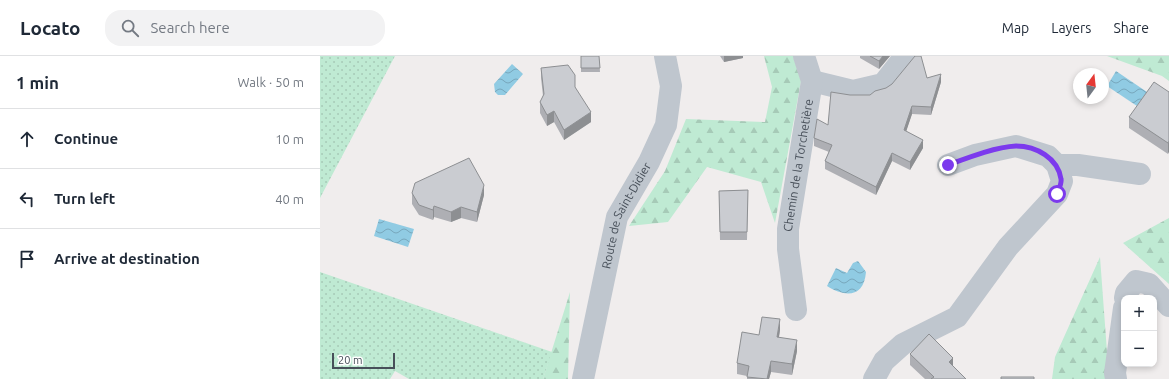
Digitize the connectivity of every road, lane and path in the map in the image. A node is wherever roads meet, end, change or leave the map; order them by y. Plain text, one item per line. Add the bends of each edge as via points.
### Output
1 (665, 56) edge
2 (804, 56) edge
3 (905, 56) edge
4 (812, 81) junction
5 (948, 165) dead end
6 (1057, 165) junction
7 (1140, 174) dead end
8 (1126, 295) edge
9 (1169, 306) edge
10 (796, 310) dead end
11 (1121, 330) edge
12 (583, 379) edge
13 (874, 379) edge
14 (1116, 379) edge

1 - 12 street, Route de Saint-Didier via 671,86 666,125 649,162 617,217
2 - 4 street, Chemin de la Torchetière
3 - 4 street, Chemin de la Torchetière via 883,84 853,91
4 - 10 street, Chemin de la Torchetière via 788,229
5 - 6 street via 975,155 1016,146 1048,156
6 - 7 street via 1078,165
6 - 13 street via 1062,181 1057,194 1008,247 957,317 903,344 884,361
8 - 9 street via 1136,281 1149,284
11 - 14 street

